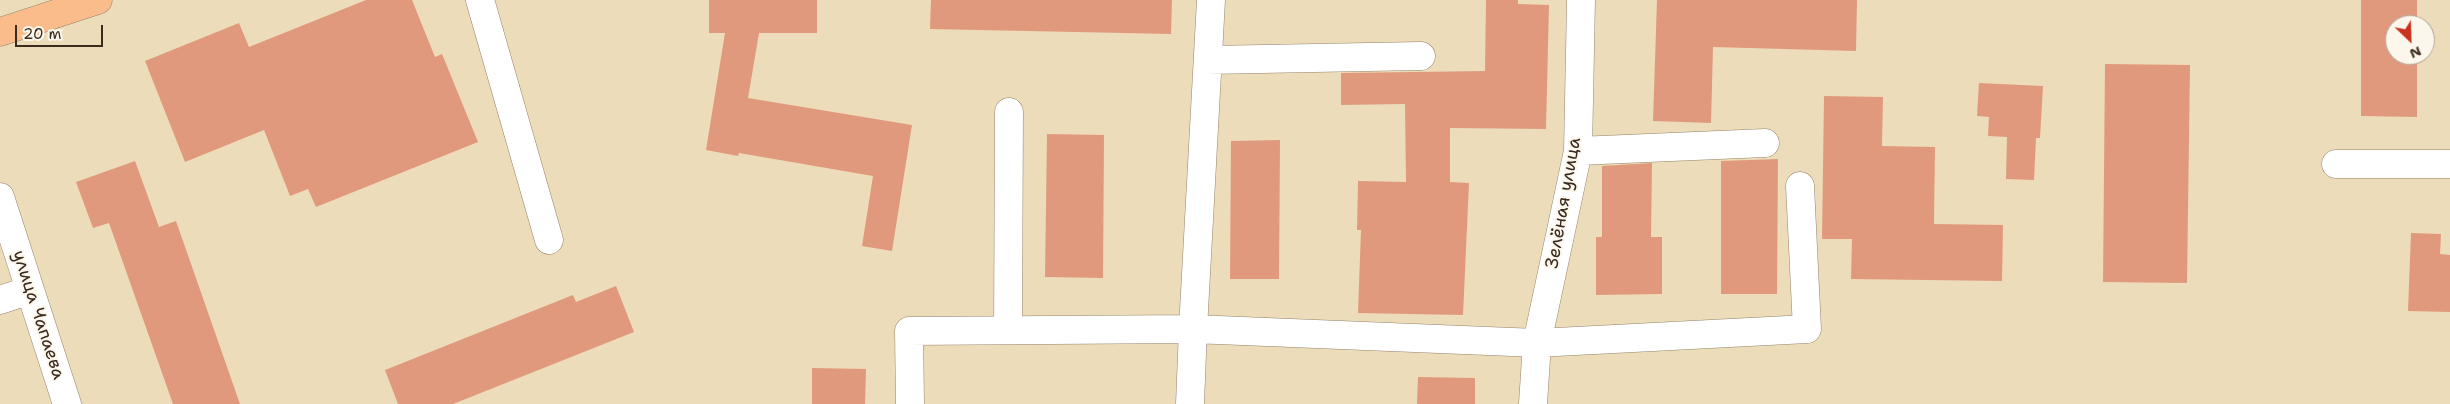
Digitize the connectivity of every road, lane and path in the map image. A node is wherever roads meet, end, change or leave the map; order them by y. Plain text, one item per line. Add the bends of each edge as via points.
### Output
1 (98, 0) edge
2 (480, 0) edge
3 (1211, 0) edge
4 (1581, 0) edge
5 (0, 32) edge
6 (1421, 56) dead end
7 (1208, 60) junction
8 (1009, 112) dead end
9 (1765, 143) dead end
10 (1578, 151) junction
11 (2336, 164) dead end
12 (2450, 164) edge
13 (1800, 186) dead end
14 (0, 197) edge
15 (549, 240) dead end
16 (30, 290) junction
17 (0, 300) edge
18 (1193, 329) junction
19 (1008, 330) junction
20 (1537, 343) junction
21 (67, 404) edge
22 (910, 404) edge
23 (1190, 404) edge
24 (1532, 404) edge

1 - 5 main road
2 - 15 street
3 - 7 street
4 - 10 street, Зелёная улица
6 - 7 street
7 - 18 street
8 - 19 street
9 - 10 street
10 - 20 street, Зелёная улица
11 - 12 street
13 - 20 street via 1808,329
14 - 16 street, улица Чапаева
16 - 17 street
16 - 21 street, улица Чапаева
18 - 19 street
18 - 20 street
18 - 23 street
19 - 22 street via 909,331
20 - 24 street, Зелёная улица

